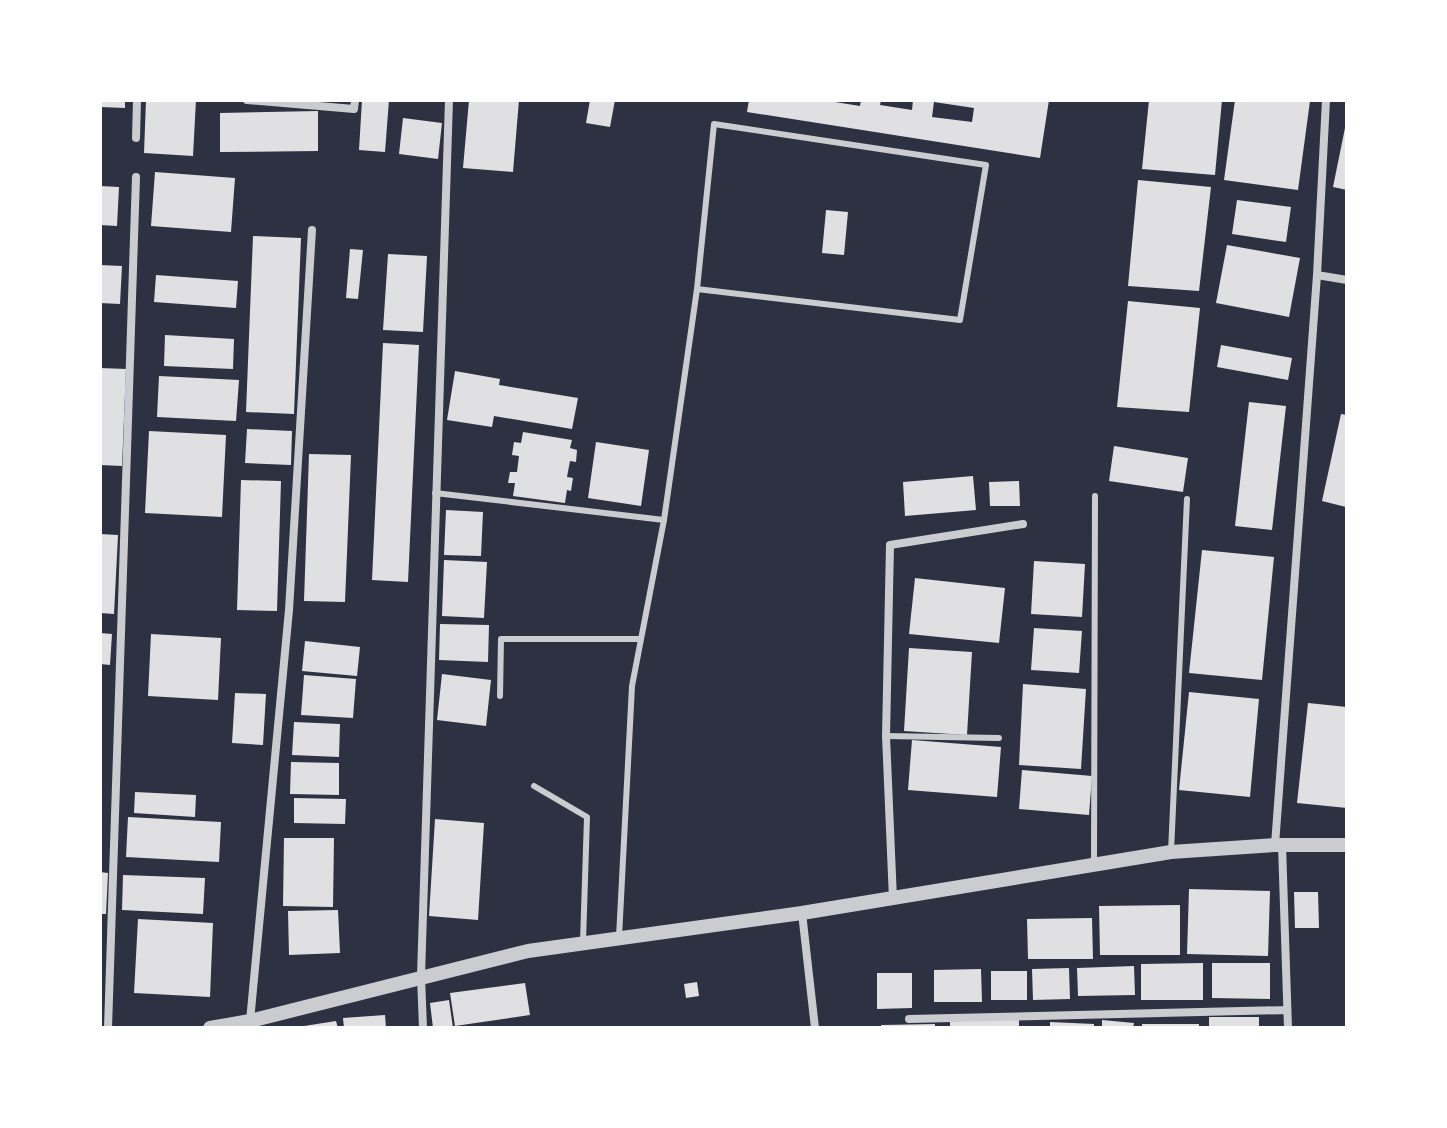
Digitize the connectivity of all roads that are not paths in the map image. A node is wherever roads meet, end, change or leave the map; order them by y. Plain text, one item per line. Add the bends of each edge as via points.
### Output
1 (137, 100) edge
2 (247, 100) edge
3 (355, 100) edge
4 (449, 100) edge
5 (1326, 100) edge
6 (136, 138) dead end
7 (136, 177) dead end
8 (312, 230) dead end
9 (1317, 275) junction
10 (1347, 280) edge
11 (697, 289) junction
12 (435, 493) junction
13 (1095, 496) dead end
14 (1187, 499) dead end
15 (664, 520) junction
16 (1023, 524) dead end
17 (641, 639) junction
18 (500, 696) dead end
19 (886, 736) junction
20 (999, 738) dead end
21 (534, 786) dead end
22 (1278, 845) junction
23 (1347, 845) edge
24 (1171, 852) junction
25 (1094, 864) junction
26 (893, 899) junction
27 (802, 913) junction
28 (619, 937) junction
29 (583, 942) junction
30 (421, 976) junction
31 (1287, 1010) junction
32 (909, 1019) dead end
33 (250, 1021) junction
34 (108, 1028) edge
35 (210, 1028) edge
36 (423, 1028) edge
37 (815, 1028) edge
38 (1288, 1028) edge

1 - 6 street
2 - 3 street via 354,109
4 - 12 street
5 - 9 street
7 - 34 street
8 - 33 street via 289,610
9 - 10 street
9 - 22 street
11 - 11 lane via 714,124 986,165 960,320
11 - 15 lane
12 - 15 lane
12 - 30 street
13 - 25 lane
14 - 24 lane
15 - 17 lane
16 - 19 street via 890,545
17 - 18 lane via 501,639
17 - 28 lane via 632,686
19 - 20 lane
19 - 26 street
21 - 29 lane via 587,817
22 - 23 street
22 - 24 street
22 - 31 street
24 - 25 street
25 - 26 street
26 - 27 street
27 - 28 street
27 - 37 street
28 - 29 street
29 - 30 street
30 - 33 street
30 - 36 street
31 - 32 street
31 - 38 street
33 - 35 street

